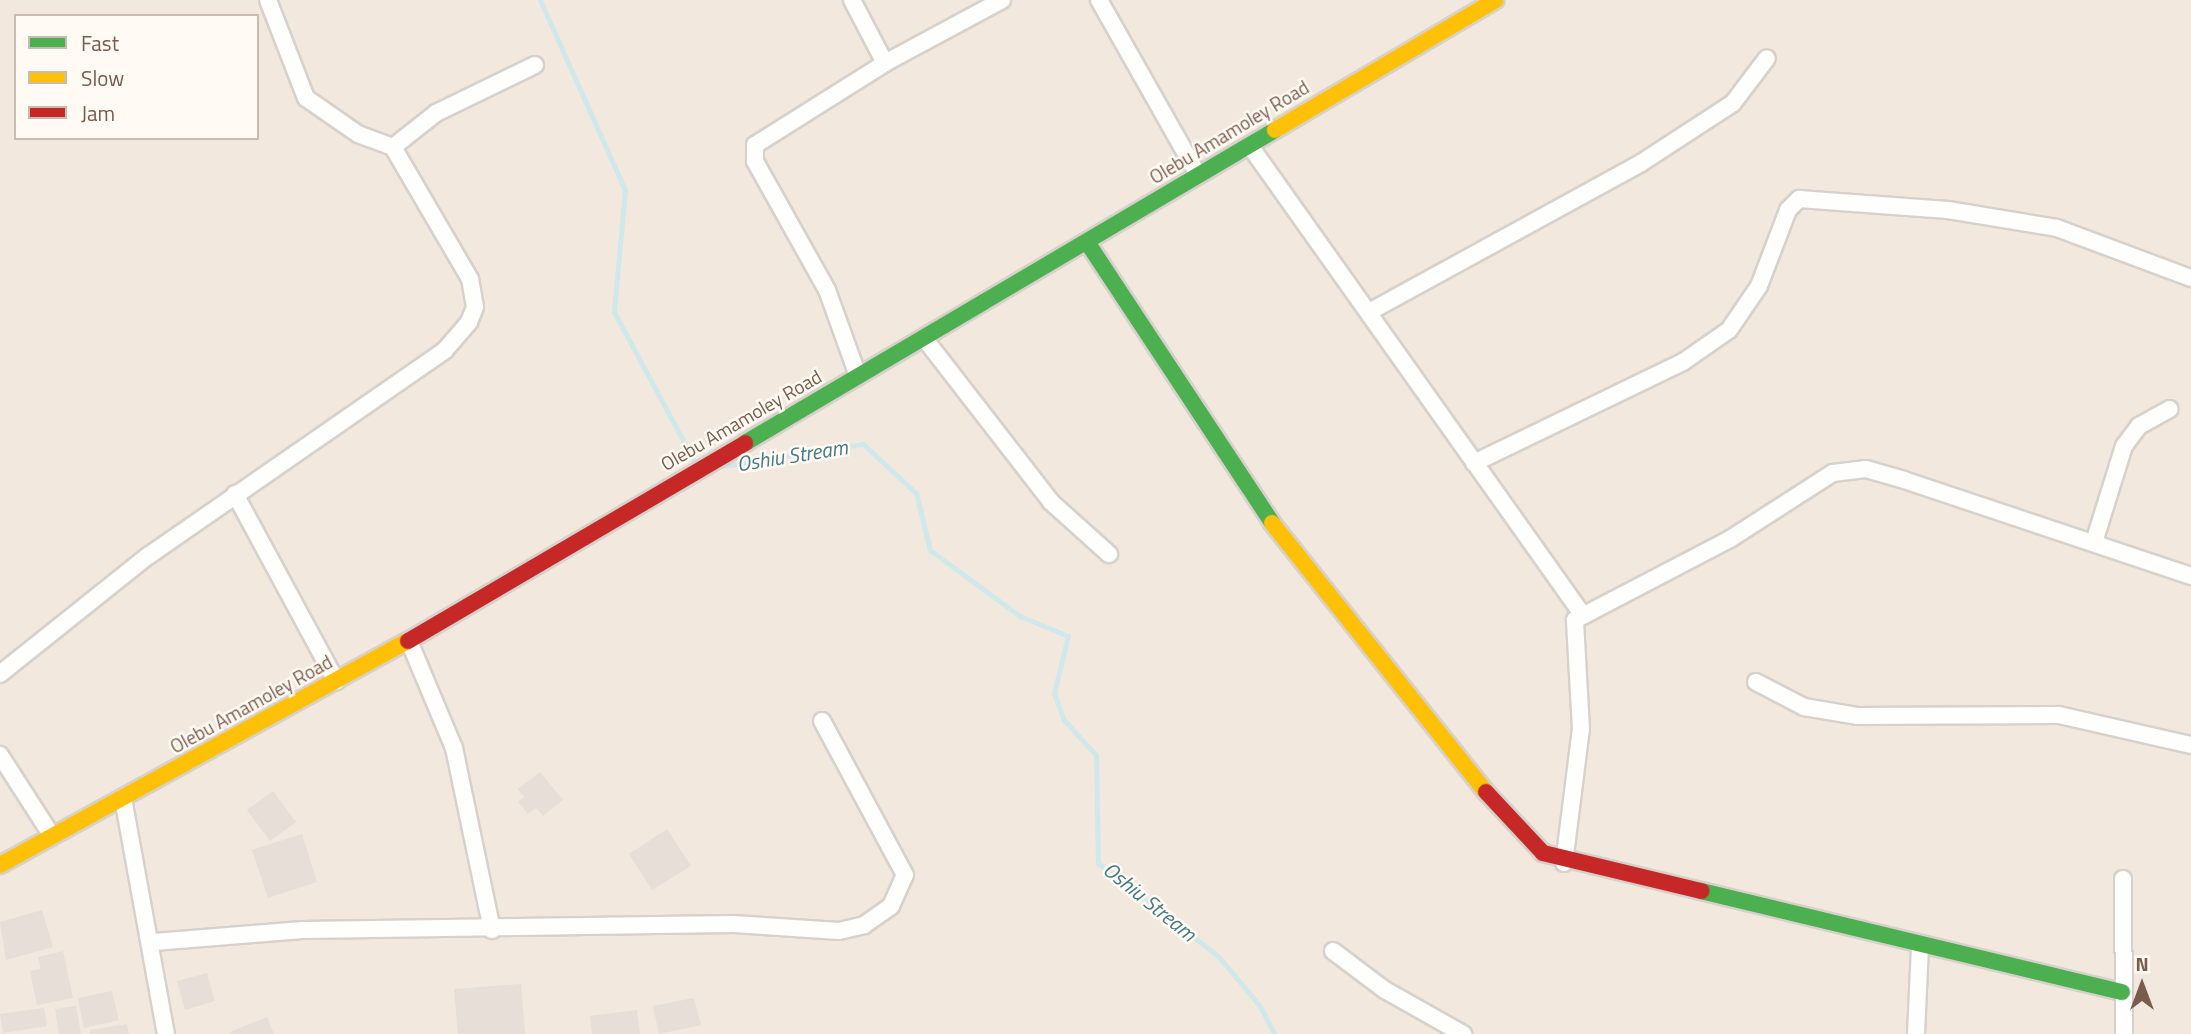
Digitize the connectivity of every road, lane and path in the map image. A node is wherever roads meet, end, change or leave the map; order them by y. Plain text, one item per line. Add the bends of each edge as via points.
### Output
1 (268, 0) edge
2 (852, 0) edge
3 (1002, 0) edge
4 (1099, 0) edge
5 (1496, 0) edge
6 (1768, 58) dead end
7 (885, 62) junction
8 (535, 65) dead end
9 (1250, 146) junction
10 (393, 147) junction
11 (1198, 175) junction
12 (1087, 242) junction
13 (2191, 278) edge
14 (1369, 313) junction
15 (924, 338) junction
16 (858, 376) junction
17 (2170, 409) dead end
18 (1474, 463) junction
19 (234, 494) junction
20 (2095, 539) junction
21 (1108, 554) dead end
22 (2191, 576) edge
23 (1582, 614) junction
24 (409, 641) junction
25 (0, 674) edge
26 (336, 681) junction
27 (1756, 682) dead end
28 (822, 721) dead end
29 (2191, 745) edge
30 (0, 755) edge
31 (123, 798) junction
32 (52, 836) junction
33 (1564, 863) junction
34 (0, 865) edge
35 (2123, 879) dead end
36 (492, 930) junction
37 (154, 942) junction
38 (1920, 946) junction
39 (1333, 951) dead end
40 (2122, 992) junction
41 (166, 1034) edge
42 (1463, 1034) edge
43 (1916, 1034) edge
44 (2124, 1034) edge

1 - 10 street via 306,98 358,134
2 - 7 street
3 - 7 street
4 - 11 street
5 - 9 street, Olebu Amamoley Road
6 - 14 street via 1733,103 1651,156
7 - 16 street via 755,145 755,161 827,290
8 - 10 street via 436,113
9 - 11 street, Olebu Amamoley Road
9 - 14 street
10 - 19 street via 470,279 475,307 469,322 445,349
11 - 12 street, Olebu Amamoley Road
12 - 15 street, Olebu Amamoley Road
12 - 33 street via 1242,484 1502,814 1543,853
13 - 18 street via 2057,228 1948,210 1799,199 1788,210 1759,286 1729,330 1683,362
14 - 18 street
15 - 16 street, Olebu Amamoley Road
15 - 21 street via 1051,502
16 - 24 street, Olebu Amamoley Road
17 - 20 street via 2140,426 2124,446
18 - 23 street
19 - 25 street
19 - 26 street
20 - 22 street
20 - 23 street via 1904,480 1847,468 1794,492 1730,539
23 - 33 street via 1573,629 1581,729
24 - 26 street, Olebu Amamoley Road
24 - 36 street via 454,748
26 - 31 street, Olebu Amamoley Road
27 - 29 street via 1804,707 1858,716 2059,715
28 - 36 street via 905,875 891,906 864,925 839,931 734,924
30 - 32 street
31 - 32 street, Olebu Amamoley Road
31 - 37 street
32 - 34 street, Olebu Amamoley Road
33 - 38 street
35 - 40 street
36 - 37 street via 303,930
37 - 41 street
38 - 40 street
38 - 43 street
39 - 42 street via 1385,990
40 - 44 street

